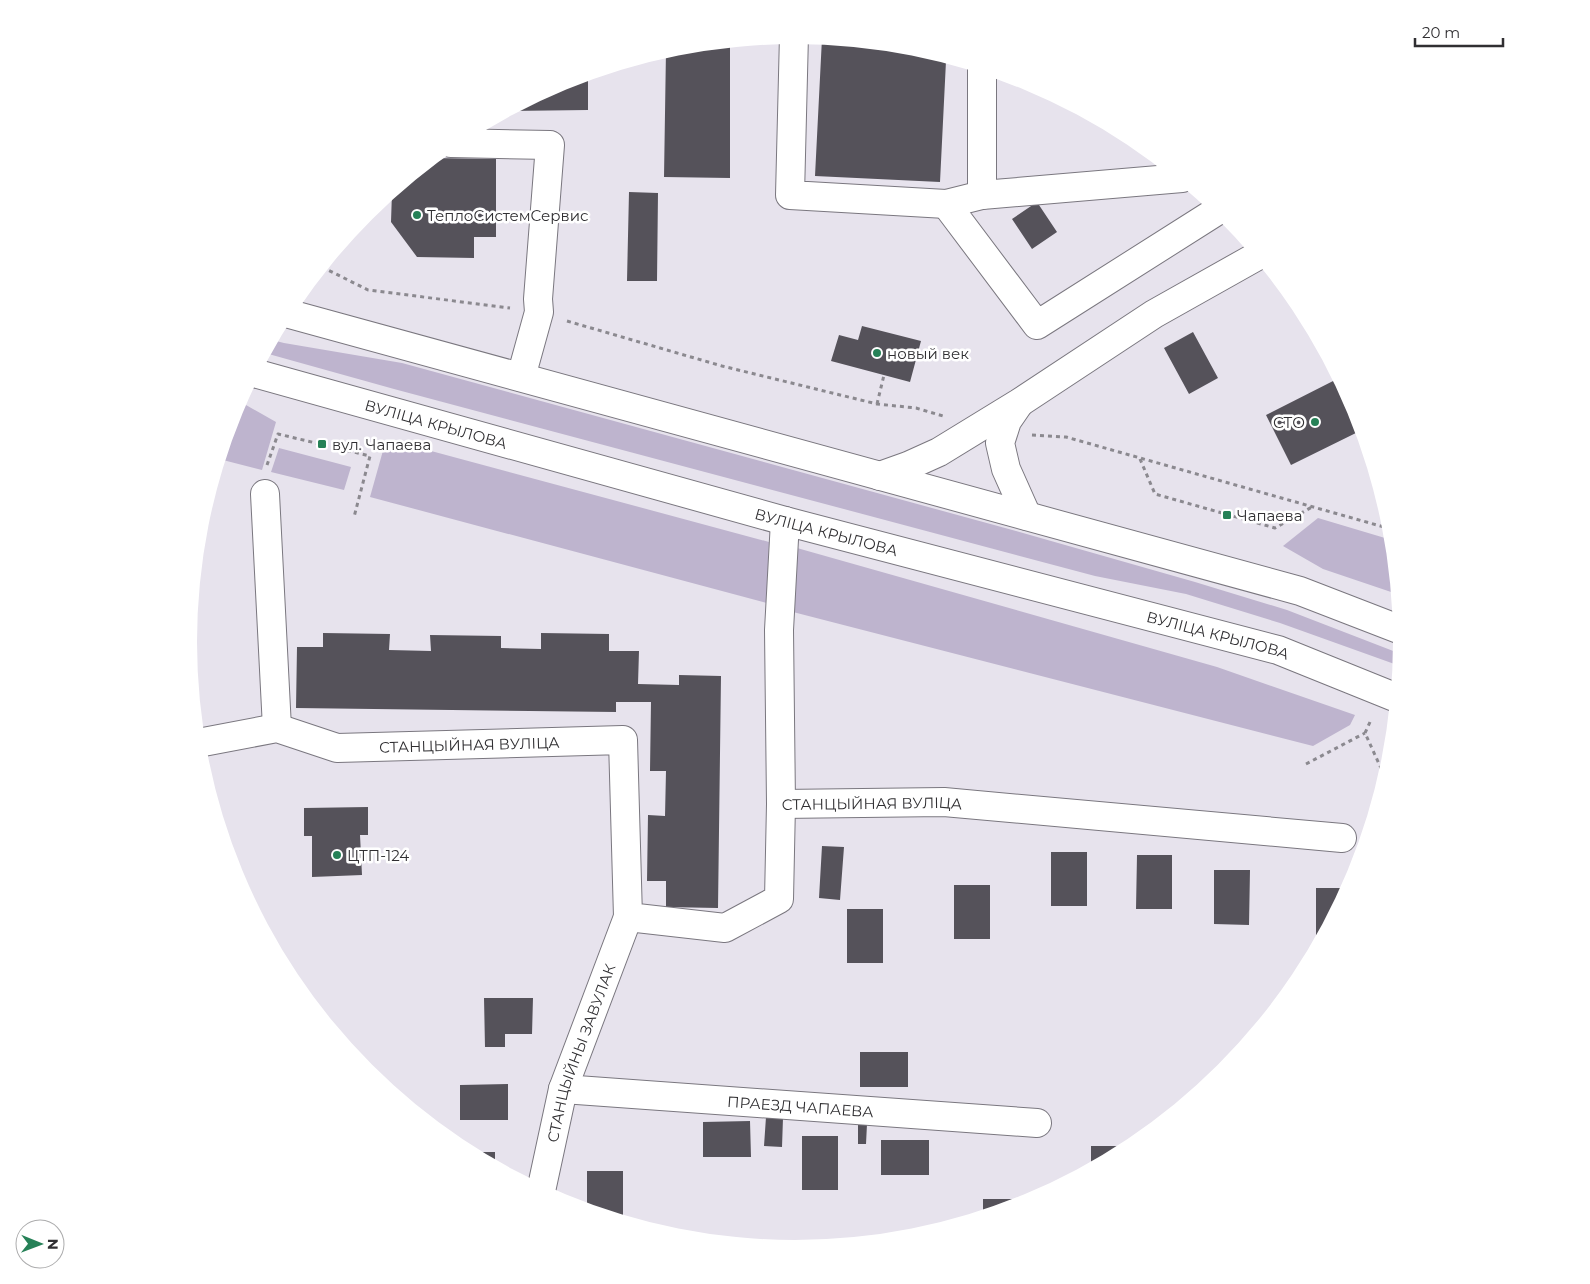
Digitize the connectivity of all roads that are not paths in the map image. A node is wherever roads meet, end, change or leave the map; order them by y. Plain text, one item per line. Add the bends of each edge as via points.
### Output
1 (794, 44) edge
2 (982, 74) edge
3 (466, 143) edge
4 (1173, 179) edge
5 (982, 195) junction
6 (946, 204) junction
7 (1212, 214) edge
8 (1254, 259) edge
9 (295, 315) edge
10 (259, 375) edge
11 (521, 377) junction
12 (1019, 403) junction
13 (880, 476) junction
14 (266, 494) dead end
15 (1027, 516) junction
16 (785, 521) junction
17 (1393, 627) edge
18 (1390, 696) edge
19 (277, 728) junction
20 (205, 742) edge
21 (781, 804) junction
22 (1342, 838) dead end
23 (628, 917) junction
24 (563, 1089) junction
25 (1037, 1123) dead end
26 (542, 1185) edge

1 - 6 street via 790,195
2 - 5 street
3 - 11 street via 550,145 539,312
4 - 5 street
5 - 6 street
6 - 7 street via 1037,325
8 - 12 street via 1154,314
9 - 11 street
10 - 16 street, ВУЛІЦА КРЫЛОВА
11 - 13 street
12 - 13 street via 939,452
12 - 15 street via 1007,421 1000,443 1006,469
13 - 15 street
14 - 19 street
15 - 17 street via 1300,591
16 - 18 street, ВУЛІЦА КРЫЛОВА via 1278,650
16 - 21 street via 779,630
19 - 20 street, СТАНЦЫЙНАЯ ВУЛІЦА
19 - 23 street, СТАНЦЫЙНАЯ ВУЛІЦА via 337,748 623,740
21 - 22 street, СТАНЦЫЙНАЯ ВУЛІЦА via 944,802
21 - 23 street, СТАНЦЫЙНАЯ ВУЛІЦА via 779,899 725,928
23 - 24 street, СТАНЦЫЙНЫ ЗАВУЛАК
24 - 25 street, ПРАЕЗД ЧАПАЕВА
24 - 26 street, СТАНЦЫЙНЫ ЗАВУЛАК

